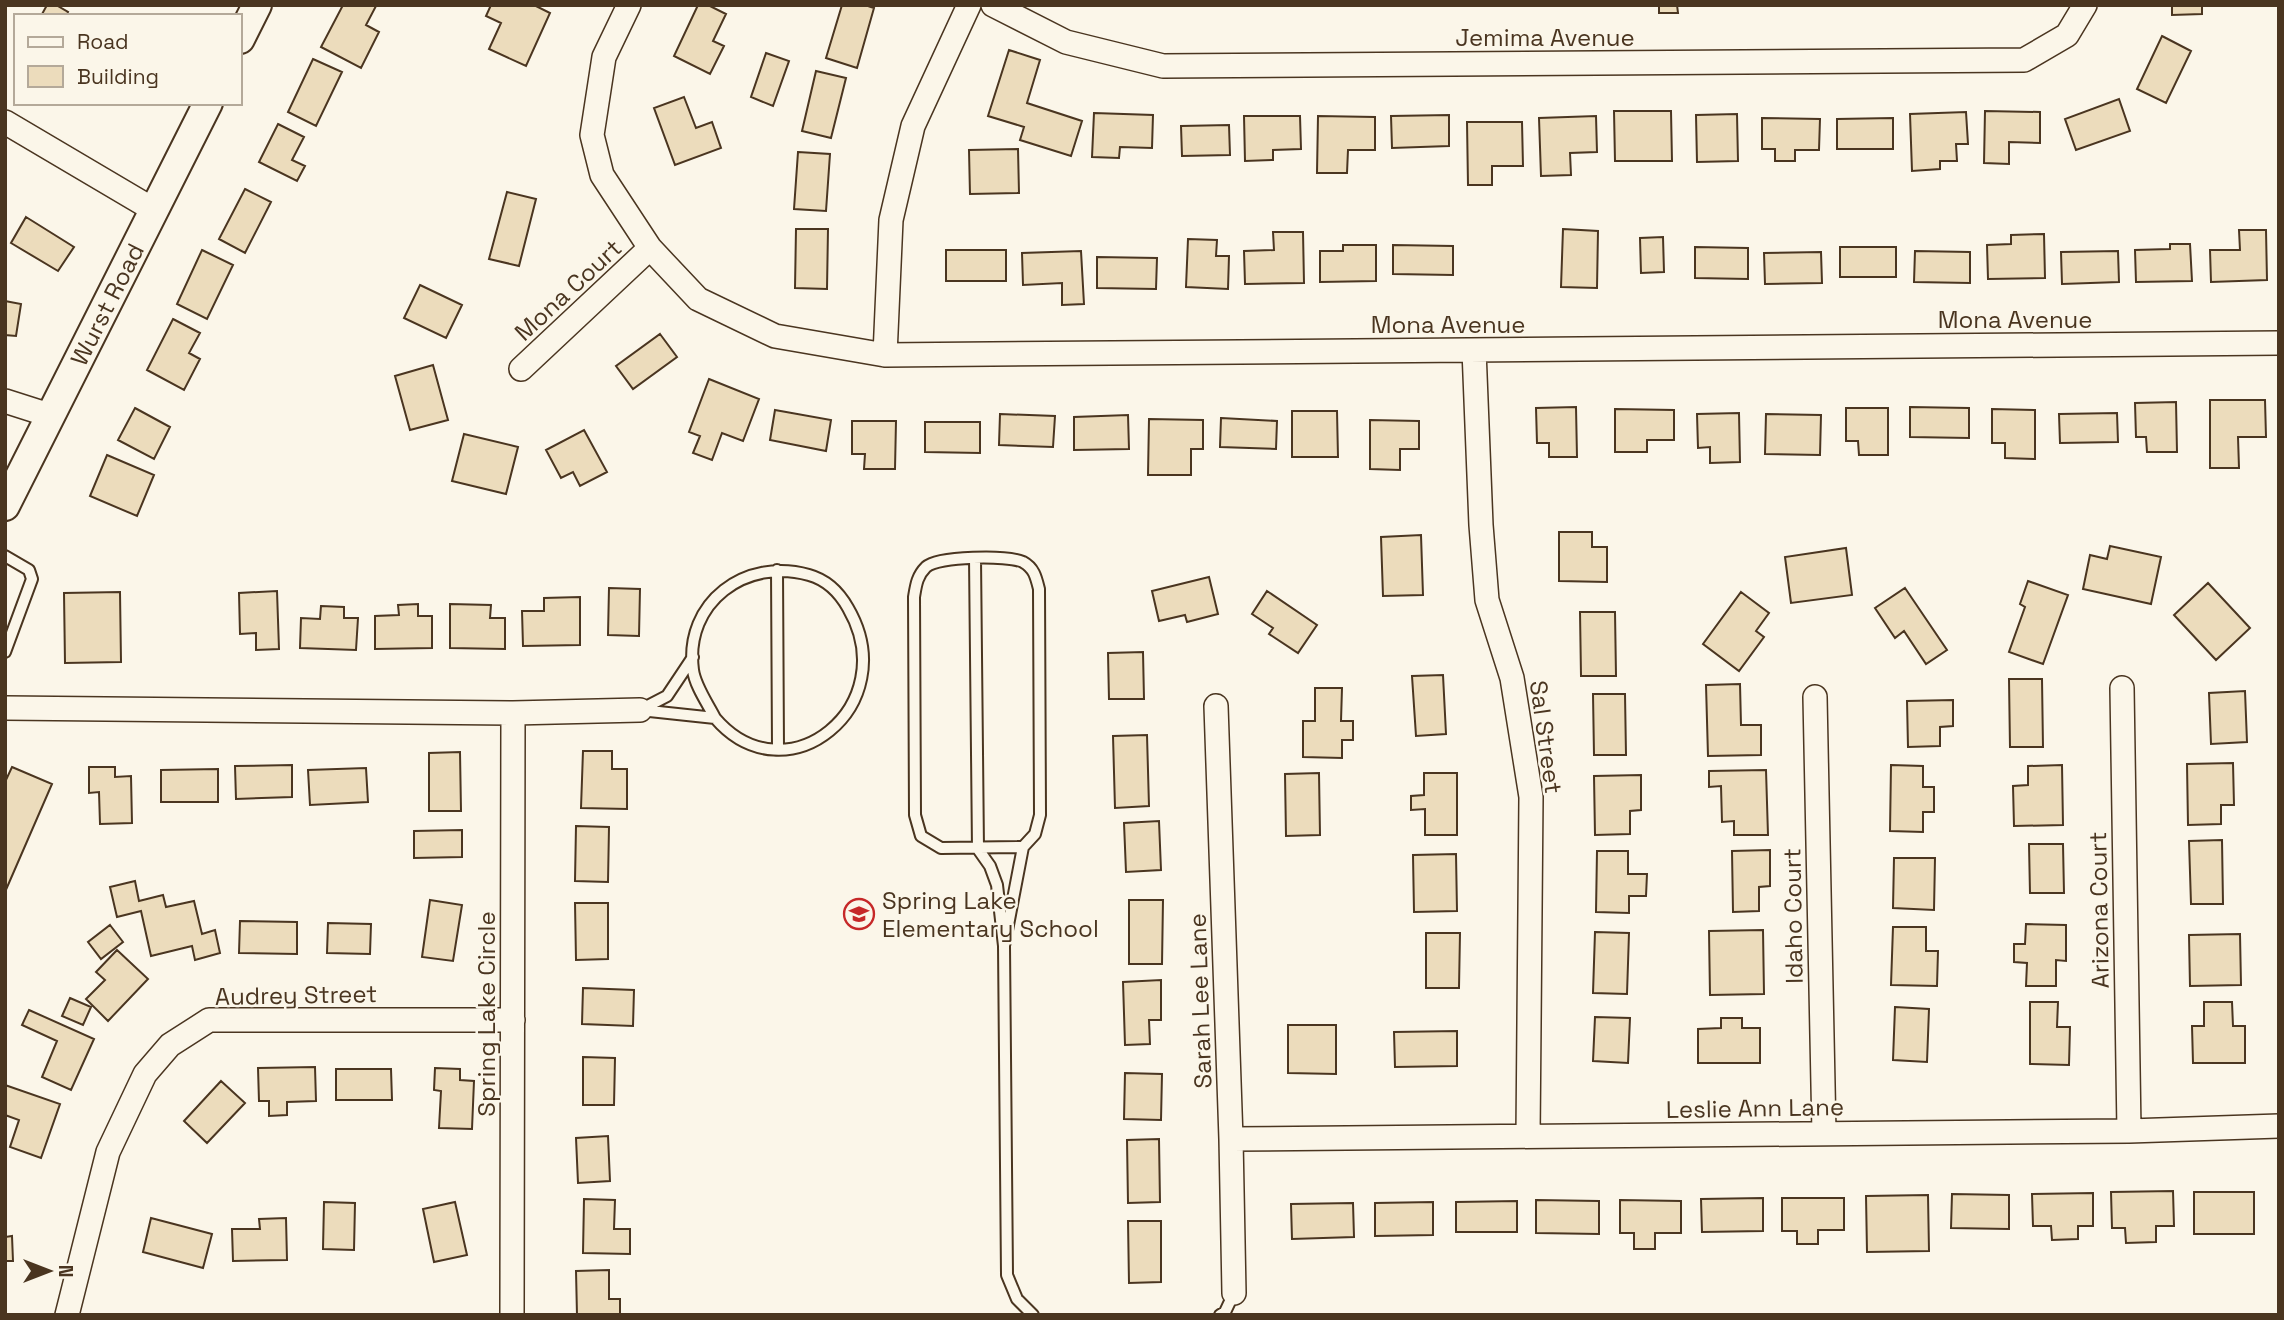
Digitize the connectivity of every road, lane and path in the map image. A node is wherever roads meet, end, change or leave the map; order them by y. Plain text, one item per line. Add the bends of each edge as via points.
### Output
1 (257, 5) edge
2 (629, 5) edge
3 (969, 5) edge
4 (993, 5) edge
5 (2085, 5) edge
6 (242, 35) edge
7 (207, 105) edge
8 (5, 122) edge
9 (154, 210) junction
10 (650, 248) junction
11 (2279, 343) edge
12 (1474, 350) junction
13 (885, 355) junction
14 (521, 369) dead end
15 (5, 401) edge
16 (52, 416) junction
17 (5, 506) edge
18 (5, 556) edge
19 (975, 558) junction
20 (777, 570) junction
21 (5, 652) edge
22 (693, 657) junction
23 (2122, 688) dead end
24 (1815, 697) dead end
25 (1216, 706) dead end
26 (5, 708) edge
27 (640, 710) junction
28 (513, 713) junction
29 (715, 718) junction
30 (778, 749) junction
31 (1023, 847) junction
32 (978, 849) junction
33 (1004, 946) junction
34 (513, 1020) junction
35 (2279, 1125) edge
36 (2129, 1131) junction
37 (1824, 1133) junction
38 (1528, 1136) junction
39 (1231, 1139) junction
40 (1234, 1293) joint
41 (67, 1315) edge
42 (512, 1315) edge
43 (1033, 1315) edge
44 (1220, 1315) edge

1 - 6 street
2 - 10 street, Mona Avenue via 604,57 592,135 602,175
3 - 13 street via 913,126 891,220
4 - 5 street, Jemima Avenue via 1066,42 1163,66 2024,60 2067,35
7 - 9 street, Wurst Road
8 - 9 street
9 - 16 street, Wurst Road
10 - 13 street, Mona Avenue via 698,299 775,336
10 - 14 street, Mona Court
11 - 12 street, Mona Avenue
12 - 13 street, Mona Avenue
12 - 38 street, Sal Street via 1487,600 1512,678 1531,797
15 - 16 street
16 - 17 street, Wurst Road
18 - 21 lane via 29,570 32,579
19 - 31 lane via 1021,561 1035,572 1039,589 1040,815 1035,834
19 - 32 lane
19 - 32 lane via 944,559 928,565 918,577 914,597 915,815 921,836 942,848
20 - 22 lane via 749,575 711,600 697,629
20 - 30 lane
20 - 30 lane via 807,574 831,586 857,624 863,647 861,682 853,704 836,727 800,746
22 - 27 lane via 667,696
22 - 29 lane via 693,673
23 - 36 street, Arizona Court
24 - 37 street, Idaho Court
25 - 39 street, Sarah Lee Lane
26 - 28 street
27 - 28 street
27 - 29 lane
28 - 34 street, Spring Lake Circle
29 - 30 lane via 727,733 753,746
31 - 32 lane
31 - 33 lane
32 - 33 lane via 997,885
33 - 43 lane via 1006,1275 1017,1300
34 - 41 street, Audrey Street via 209,1020 170,1045 145,1074 108,1152
34 - 42 street, Spring Lake Circle
35 - 36 street, Leslie Ann Lane
36 - 37 street, Leslie Ann Lane
37 - 38 street, Leslie Ann Lane
38 - 39 street, Leslie Ann Lane
39 - 40 street, Sarah Lee Lane
40 - 44 lane

